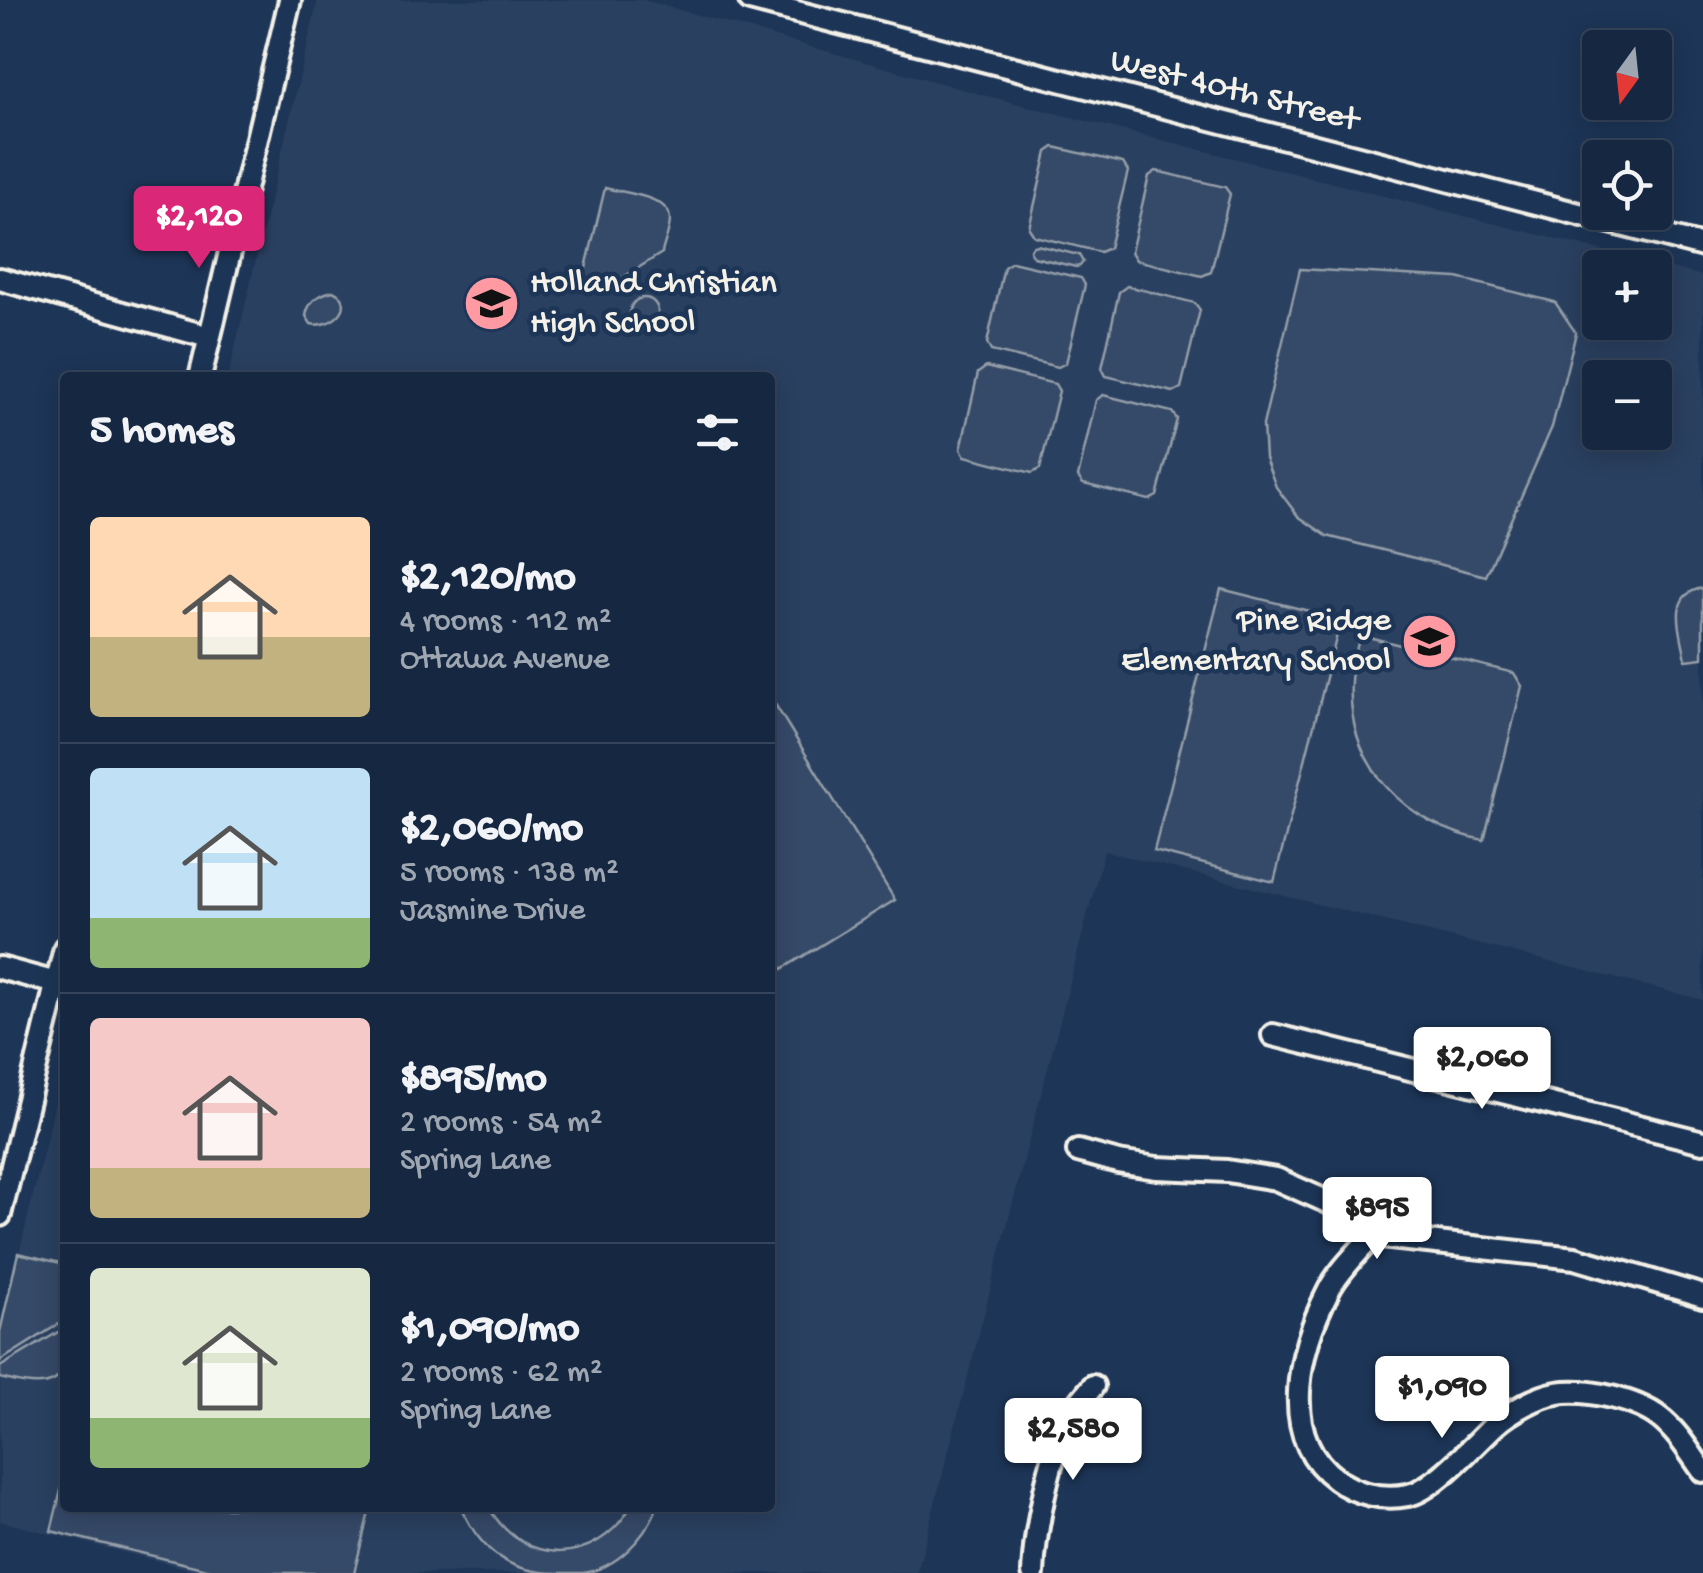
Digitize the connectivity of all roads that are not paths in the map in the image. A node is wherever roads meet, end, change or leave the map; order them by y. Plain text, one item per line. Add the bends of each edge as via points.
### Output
1 (290, 0) edge
2 (750, 0) edge
3 (1703, 246) edge
4 (0, 279) edge
5 (209, 338) junction
6 (201, 372) edge
7 (60, 967) edge
8 (0, 968) edge
9 (56, 983) junction
10 (1273, 1035) dead end
11 (1703, 1142) edge
12 (1078, 1151) dead end
13 (0, 1215) edge
14 (1372, 1236) junction
15 (1703, 1296) edge
16 (1093, 1386) dead end
17 (1703, 1471) edge
18 (1033, 1573) edge

1 - 5 street
2 - 3 street, West 40th Street
4 - 5 street
5 - 6 street
7 - 9 street
8 - 9 street
9 - 13 street
10 - 11 street
12 - 14 street via 1157,1168 1276,1179 1353,1216
14 - 15 street via 1575,1258
14 - 17 street via 1330,1287 1304,1361 1302,1428 1308,1449 1328,1474 1351,1490 1412,1495 1500,1420 1556,1393 1589,1393 1640,1406 1671,1429
16 - 18 street via 1070,1416 1048,1478

